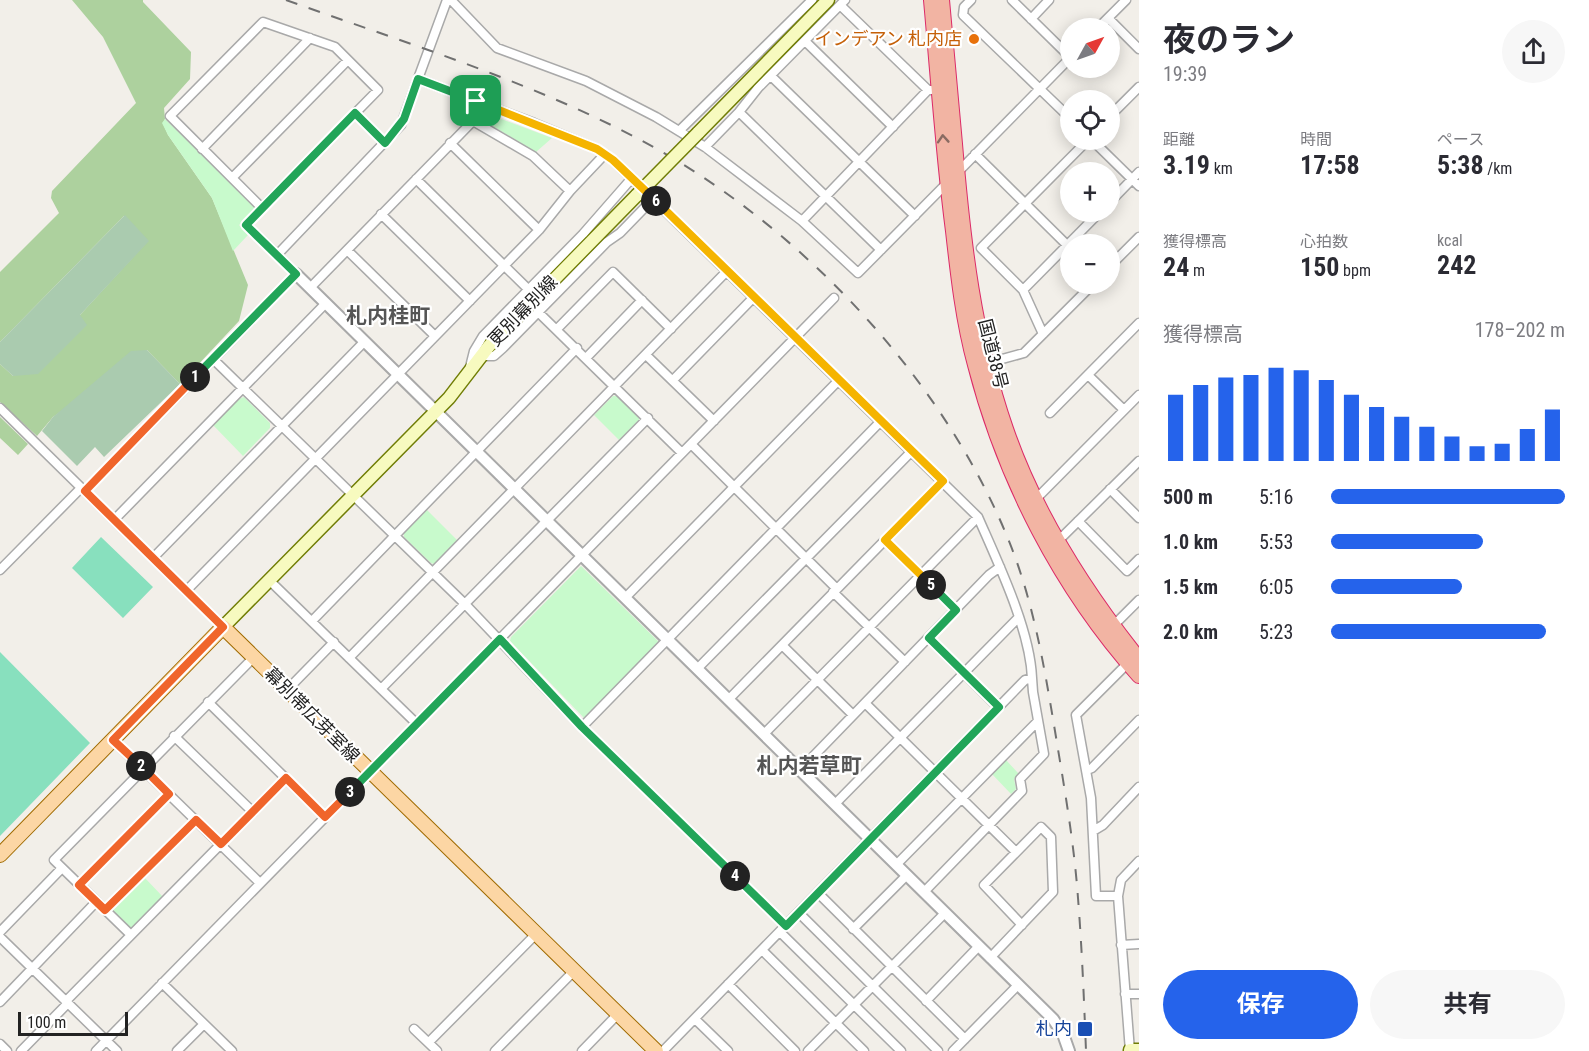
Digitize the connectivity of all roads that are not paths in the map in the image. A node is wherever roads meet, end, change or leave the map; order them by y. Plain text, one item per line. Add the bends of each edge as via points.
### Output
1 (449, 0) edge
2 (812, 0) edge
3 (931, 0) edge
4 (942, 0) edge
5 (971, 0) edge
6 (1012, 0) edge
7 (1049, 0) edge
8 (1126, 0) edge
9 (838, 2) edge
10 (1108, 18) edge
11 (1031, 19) junction
12 (1120, 30) edge
13 (310, 38) junction
14 (805, 41) junction
15 (1060, 47) edge
16 (1139, 49) edge
17 (348, 60) junction
18 (1060, 68) edge
19 (771, 75) junction
20 (418, 79) junction
21 (1139, 87) edge
22 (939, 88) junction
23 (1040, 89) junction
24 (1120, 106) edge
25 (1060, 108) edge
26 (739, 112) junction
27 (355, 113) junction
28 (893, 127) junction
29 (679, 131) junction
30 (385, 143) junction
31 (450, 143) junction
32 (705, 147) junction
33 (202, 148) junction
34 (1078, 150) edge
35 (1102, 150) edge
36 (975, 153) junction
37 (605, 154) junction
38 (860, 161) junction
39 (957, 172) junction
40 (1139, 172) edge
41 (232, 178) junction
42 (632, 178) junction
43 (416, 179) junction
44 (1132, 179) junction
45 (947, 184) junction
46 (1139, 186) edge
47 (570, 191) junction
48 (1120, 191) edge
49 (826, 196) junction
50 (653, 199) junction
51 (1025, 203) junction
52 (262, 208) junction
53 (381, 214) junction
54 (915, 216) junction
55 (802, 221) junction
56 (1090, 222) edge
57 (539, 230) junction
58 (1078, 234) edge
59 (1060, 238) edge
60 (1137, 242) edge
61 (347, 250) junction
62 (881, 250) junction
63 (1060, 252) edge
64 (277, 255) junction
65 (1120, 257) edge
66 (504, 265) junction
67 (727, 271) junction
68 (296, 274) junction
69 (310, 288) junction
70 (528, 289) junction
71 (1023, 290) junction
72 (1083, 294) edge
73 (754, 297) junction
74 (834, 298) dead end
75 (642, 300) junction
76 (470, 301) junction
77 (326, 303) junction
78 (538, 312) junction
79 (1139, 323) edge
80 (557, 329) junction
81 (671, 329) junction
82 (1043, 334) junction
83 (435, 336) junction
84 (795, 337) junction
85 (365, 341) junction
86 (577, 348) junction
87 (646, 355) junction
88 (480, 356) junction
89 (586, 358) junction
90 (213, 359) junction
91 (980, 364) junction
92 (469, 370) junction
93 (398, 374) junction
94 (1088, 375) junction
95 (673, 380) junction
96 (839, 380) junction
97 (616, 386) junction
98 (243, 388) junction
99 (1139, 395) edge
100 (0, 408) edge
101 (436, 410) junction
102 (1124, 410) junction
103 (1050, 413) dead end
104 (648, 418) junction
105 (714, 421) junction
106 (881, 421) junction
107 (282, 426) junction
108 (690, 444) junction
109 (477, 451) junction
110 (912, 451) junction
111 (682, 453) junction
112 (315, 459) junction
113 (1137, 466) edge
114 (943, 481) junction
115 (733, 486) junction
116 (515, 488) junction
117 (1110, 489) junction
118 (83, 490) junction
119 (352, 495) junction
120 (1031, 502) junction
121 (978, 517) junction
122 (1139, 518) edge
123 (114, 520) junction
124 (548, 520) junction
125 (1078, 521) junction
126 (776, 528) junction
127 (394, 536) junction
128 (885, 540) junction
129 (1058, 541) junction
130 (582, 555) junction
131 (153, 558) junction
132 (807, 559) junction
133 (1139, 559) edge
134 (1000, 567) junction
135 (0, 570) edge
136 (432, 572) junction
137 (921, 575) junction
138 (269, 580) junction
139 (835, 590) junction
140 (186, 591) junction
141 (625, 598) junction
142 (1139, 600) edge
143 (465, 604) junction
144 (956, 610) junction
145 (1018, 618) junction
146 (312, 621) junction
147 (1113, 626) junction
148 (223, 627) junction
149 (870, 627) junction
150 (929, 638) junction
151 (500, 639) junction
152 (667, 640) junction
153 (334, 642) junction
154 (782, 645) junction
155 (254, 657) junction
156 (349, 658) junction
157 (905, 662) junction
158 (1136, 668) edge
159 (697, 669) junction
160 (964, 672) junction
161 (1032, 678) junction
162 (818, 680) junction
163 (381, 689) junction
164 (287, 690) junction
165 (728, 700) junction
166 (208, 702) junction
167 (865, 703) junction
168 (999, 707) junction
169 (853, 715) junction
170 (1139, 720) edge
171 (1038, 721) junction
172 (417, 724) junction
173 (582, 727) junction
174 (764, 735) junction
175 (174, 736) junction
176 (900, 738) junction
177 (113, 740) junction
178 (143, 768) junction
179 (800, 770) junction
180 (1087, 770) junction
181 (370, 771) junction
182 (935, 771) junction
183 (286, 778) junction
184 (1139, 787) edge
185 (169, 794) junction
186 (962, 797) junction
187 (835, 804) junction
188 (252, 812) junction
189 (325, 817) junction
190 (196, 820) junction
191 (989, 824) junction
192 (1093, 831) junction
193 (870, 839) junction
194 (221, 844) junction
195 (1016, 852) junction
196 (0, 855) edge
197 (1139, 861) edge
198 (896, 865) junction
199 (62, 868) junction
200 (907, 875) junction
201 (260, 883) junction
202 (79, 885) junction
203 (924, 892) junction
204 (818, 893) junction
205 (1118, 896) junction
206 (96, 902) junction
207 (105, 910) junction
208 (799, 913) junction
209 (945, 913) junction
210 (1022, 924) junction
211 (783, 929) junction
212 (853, 929) junction
213 (0, 932) edge
214 (536, 934) junction
215 (130, 935) junction
216 (0, 937) edge
217 (1139, 944) edge
218 (1121, 945) junction
219 (979, 946) junction
220 (762, 950) junction
221 (990, 958) junction
222 (891, 967) junction
223 (32, 969) junction
224 (574, 971) junction
225 (162, 983) junction
226 (728, 984) junction
227 (1018, 985) junction
228 (872, 986) junction
229 (1125, 994) junction
230 (1139, 994) edge
231 (926, 1001) junction
232 (0, 1002) edge
233 (67, 1002) junction
234 (854, 1005) junction
235 (618, 1014) junction
236 (695, 1019) junction
237 (836, 1023) junction
238 (204, 1024) junction
239 (414, 1029) dead end
240 (965, 1039) junction
241 (106, 1040) junction
242 (429, 1042) junction
243 (0, 1044) edge
244 (812, 1050) edge
245 (1133, 1050) edge
246 (7, 1051) edge
247 (21, 1051) edge
248 (96, 1051) edge
249 (117, 1051) edge
250 (177, 1051) edge
251 (232, 1051) edge
252 (437, 1051) edge
253 (495, 1051) edge
254 (582, 1051) edge
255 (656, 1051) edge
256 (663, 1051) edge
257 (728, 1051) edge
258 (795, 1051) edge
259 (864, 1051) edge
260 (901, 1051) edge
261 (938, 1051) edge
262 (953, 1051) edge
263 (1069, 1051) edge

1 - 20 street
1 - 29 street via 497,48 586,81
2 - 29 street
3 - 22 highway, 国道38号
4 - 22 highway, 国道38号
5 - 23 street via 963,15
6 - 11 street
7 - 11 street
8 - 10 street
9 - 14 street
9 - 22 street
9 - 88 main road, 更別幕別線, bridge via 698,133
11 - 15 street
12 - 16 street
13 - 17 street via 335,47
13 - 33 street
13 - 33 street via 263,22 170,116
14 - 19 street
14 - 28 street
17 - 27 street via 378,90
17 - 41 street
18 - 23 street
19 - 26 street
19 - 38 street
20 - 30 street via 404,119
20 - 37 street
21 - 24 street
22 - 28 street
22 - 39 highway, 国道38号
45 -> 22 highway, 国道38号
23 - 25 street
23 - 36 street
26 - 32 street
26 - 49 street
27 - 30 street
27 - 52 street
28 - 38 street
29 - 32 street
30 - 64 street
31 - 43 street
31 - 47 street via 473,121 533,156
31 - 57 street
32 - 55 street
33 - 41 street
34 - 51 street
35 - 44 street
36 - 39 street
36 - 51 street
37 - 42 street
37 - 47 street
38 - 49 street
38 - 54 street
39 - 45 street
39 - 91 highway, 国道38号
40 - 44 street
41 - 52 street
42 - 50 street
42 - 70 street
43 - 53 street
43 - 66 street
44 - 46 street
44 - 48 street
45 - 54 street
45 - 91 highway, 国道38号 via 960,295
47 - 57 street
49 - 55 street
49 - 62 street
50 - 67 street
50 - 78 street
51 - 59 street
51 - 71 street via 981,248
52 - 64 street via 246,225
53 - 61 street
53 - 76 street
54 - 62 street
55 - 62 street via 858,273
56 - 58 street
57 - 66 street
60 - 65 street
61 - 69 street
61 - 83 street
63 - 71 street
64 - 68 street
66 - 70 street
66 - 76 street
67 - 73 street
67 - 81 street
68 - 69 street
68 - 90 street
69 - 77 street
70 - 92 street via 483,336
71 - 82 street
72 - 82 street
73 - 84 street
73 - 95 street
74 - 84 street
75 - 80 street via 613,272
75 - 81 street
75 - 89 street
76 - 83 street
77 - 85 street
77 - 98 street
78 - 80 street
78 - 88 street via 494,356
79 - 94 street
80 - 86 street
81 - 87 street
82 - 91 street via 1024,353
83 - 93 street
84 - 96 street
84 - 105 street
85 - 93 street
85 - 107 street
86 - 89 street
86 - 109 street
87 - 95 street
87 - 97 street
88 - 92 main road, 更別幕別線
89 - 97 street
90 - 98 street
90 - 118 street
91 - 120 highway, 国道38号
92 - 101 main road, 更別幕別線
93 - 101 street
93 - 112 street
94 - 102 street
94 - 103 street
95 - 105 street
96 - 106 street
96 - 115 street
97 - 104 street
97 - 116 street
98 - 107 street
98 - 123 street
99 - 102 street
100 - 118 street
101 - 109 street
101 - 119 main road, 更別幕別線
102 - 120 street
104 - 111 street
104 - 124 street
105 - 108 street
106 - 110 street
106 - 126 street
107 - 112 street
107 - 131 street
108 - 111 street
108 - 115 street
109 - 116 street
109 - 127 street
110 - 114 street
110 - 132 street
111 - 130 street
112 - 119 street
112 - 140 street
113 - 117 street
114 - 121 street
114 - 128 street
115 - 126 street
115 - 141 street
116 - 124 street
116 - 136 street
117 - 122 street
117 - 125 street
118 - 123 street
118 - 135 street
119 - 127 street
119 - 138 main road, 更別幕別線
120 - 129 highway, 国道38号
120 - 158 highway, 国道38号 via 1082,602
121 - 134 street
121 - 137 street
123 - 131 street
124 - 130 street
124 - 143 street
125 - 129 street
125 - 133 street via 1127,571
126 - 132 street
126 - 152 street
127 - 136 street
127 - 146 street
128 - 137 street
128 - 139 street
129 - 147 highway, 国道38号
130 - 141 street
130 - 151 street
131 - 140 street
132 - 139 street
132 - 159 street
134 - 144 street
134 - 145 street
136 - 143 street
136 - 156 street
137 - 144 street
137 - 149 street
138 - 146 street
138 - 148 main road, 更別幕別線
139 - 149 street
139 - 154 street
140 - 148 street
141 - 152 street
142 - 147 street
143 - 151 street
143 - 163 street
144 - 150 street
145 - 160 street
145 - 161 street via 1030,652
146 - 153 street
147 - 158 highway, 国道38号
148 - 155 main road, 幕別帯広芽室線
148 - 177 main road
149 - 157 street
149 - 162 street
150 - 157 street
150 - 160 street
151 - 172 street
151 - 173 street
152 - 159 street
152 - 173 street
153 - 156 street
153 - 164 street
154 - 162 street
154 - 165 street
155 - 164 main road, 幕別帯広芽室線
155 - 166 street
156 - 163 street
157 - 167 street
158 - 180 street via 1076,715
159 - 165 street
160 - 168 street
160 - 176 street
161 - 168 street via 1025,680
161 - 171 street
162 - 169 street
162 - 174 street
163 - 172 street
164 - 181 main road, 幕別帯広芽室線
165 - 174 street
166 - 175 street
166 - 183 street
167 - 169 street
167 - 176 street
168 - 182 street
169 - 179 street
170 - 180 street
171 - 186 street
171 - 191 street via 1044,754 1020,779 1022,790
172 - 181 street
173 - 211 street
174 - 179 street
175 - 178 street
175 - 188 street
176 - 182 street
176 - 187 street
177 - 178 street
177 - 196 main road
178 - 185 street
178 - 199 street via 54,860
179 - 187 street
180 - 192 street
181 - 189 street
181 - 214 main road, 幕別帯広芽室線
182 - 186 street
182 - 193 street
183 - 188 street
183 - 189 street
184 - 192 street
185 - 190 street
185 - 202 street
186 - 191 street
186 - 198 street
187 - 193 street
188 - 194 street
189 - 201 street
190 - 194 street
190 - 207 street
191 - 195 street
191 - 203 street
192 - 205 street via 1096,896
193 - 198 street
193 - 204 street
194 - 201 street
194 - 215 street
195 - 210 street via 984,885
195 - 210 street via 1041,827 1051,837 1053,892
197 - 205 street via 1121,880
198 - 200 street
199 - 202 street
199 - 213 street
200 - 203 street
200 - 212 street
201 - 225 street
202 - 206 street
203 - 209 street
204 - 208 street
204 - 212 street
205 - 218 street
206 - 207 street
206 - 223 street
207 - 215 street
208 - 211 street
208 - 228 street
209 - 219 street
209 - 222 street
210 - 221 street
211 - 220 street
211 - 234 street
212 - 222 street
214 - 224 main road, 幕別帯広芽室線
214 - 242 street
215 - 233 street
216 - 223 street
217 - 218 street
218 - 229 street
219 - 221 street
219 - 231 street
220 - 226 street
220 - 237 street
221 - 227 street
222 - 228 street
222 - 231 street
223 - 232 street
223 - 233 street
224 - 235 main road, 幕別帯広芽室線
224 - 253 street
225 - 238 street
225 - 241 street
226 - 236 street
226 - 258 street
227 - 240 street
227 - 263 street via 1053,1019
228 - 234 street
228 - 261 street
229 - 230 street
229 - 245 street
231 - 240 street
233 - 241 street
233 - 247 street
234 - 237 street
234 - 260 street
235 - 254 street
235 - 255 main road, 幕別帯広芽室線
236 - 256 street
236 - 257 street
237 - 244 street
237 - 259 street
238 - 250 street
238 - 251 street
239 - 242 street
240 - 262 street
241 - 248 street
241 - 249 street
242 - 252 street
243 - 246 street

